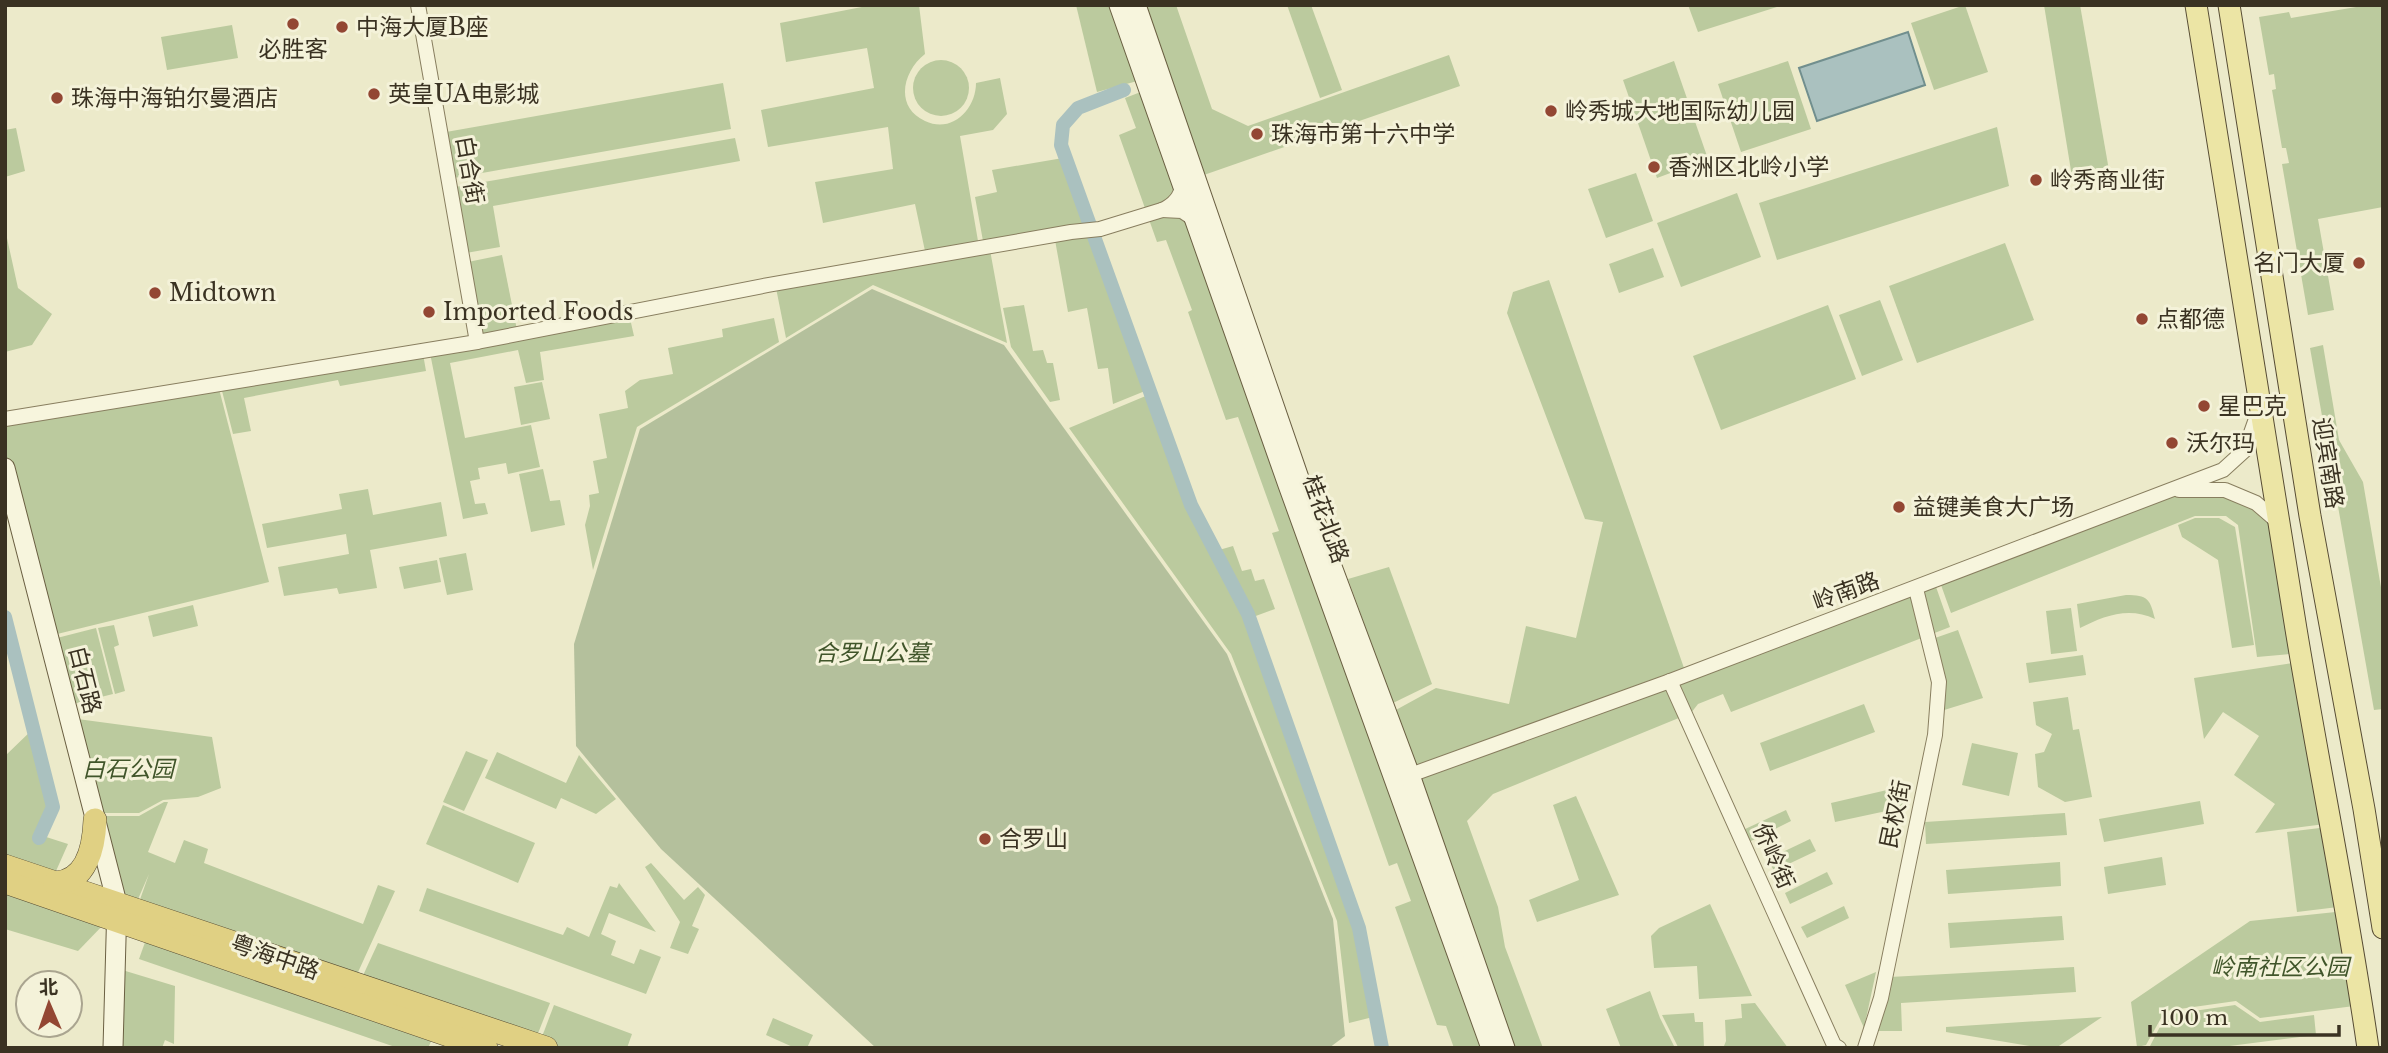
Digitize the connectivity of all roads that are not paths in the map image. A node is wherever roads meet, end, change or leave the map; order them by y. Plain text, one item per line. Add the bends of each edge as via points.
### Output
1 (418, 5) edge
2 (1119, 5) edge
3 (1136, 5) edge
4 (2196, 5) edge
5 (2229, 5) edge
6 (1182, 185) junction
7 (1162, 210) junction
8 (1194, 219) junction
9 (477, 342) junction
10 (2261, 405) junction
11 (5, 419) edge
12 (5, 468) edge
13 (2171, 491) junction
14 (2278, 522) junction
15 (1916, 589) junction
16 (1670, 681) junction
17 (1402, 778) junction
18 (95, 820) junction
19 (5, 866) edge
20 (5, 883) edge
21 (55, 883) junction
22 (116, 912) junction
23 (2383, 928) edge
24 (113, 1048) edge
25 (486, 1048) edge
26 (546, 1048) edge
27 (1491, 1048) edge
28 (1505, 1048) edge
29 (1839, 1048) edge
30 (1866, 1048) edge
31 (2368, 1048) edge

1 - 9 street, 白合街
2 - 6 main road, 桂花北路
3 - 17 main road, 桂花北路
4 - 10 main road
5 - 23 main road, 迎宾南路 via 2308,503
6 - 7 street via 1176,201
6 - 8 main road, 桂花北路
7 - 8 street via 1182,211
7 - 9 street via 1093,229 768,285
8 - 17 main road, 桂花北路
9 - 11 street
10 - 13 street, 岭南路 via 2245,450 2223,470
10 - 14 main road
12 - 18 main road, 白石路
13 - 14 street via 2225,490 2256,503
13 - 15 street, 岭南路
14 - 31 main road
15 - 16 street, 岭南路
15 - 30 street, 民权街 via 1939,682 1935,734
16 - 17 street, 岭南路
16 - 29 street, 侨岭街
17 - 27 main road, 桂花北路
17 - 28 main road, 桂花北路
18 - 21 highway via 90,853 81,871
18 - 22 main road, 白石路
19 - 21 highway, 粤海中路
20 - 22 highway, 粤海中路
21 - 22 highway, 粤海中路
22 - 24 main road, 白石路
22 - 25 highway, 粤海中路
22 - 26 highway, 粤海中路

